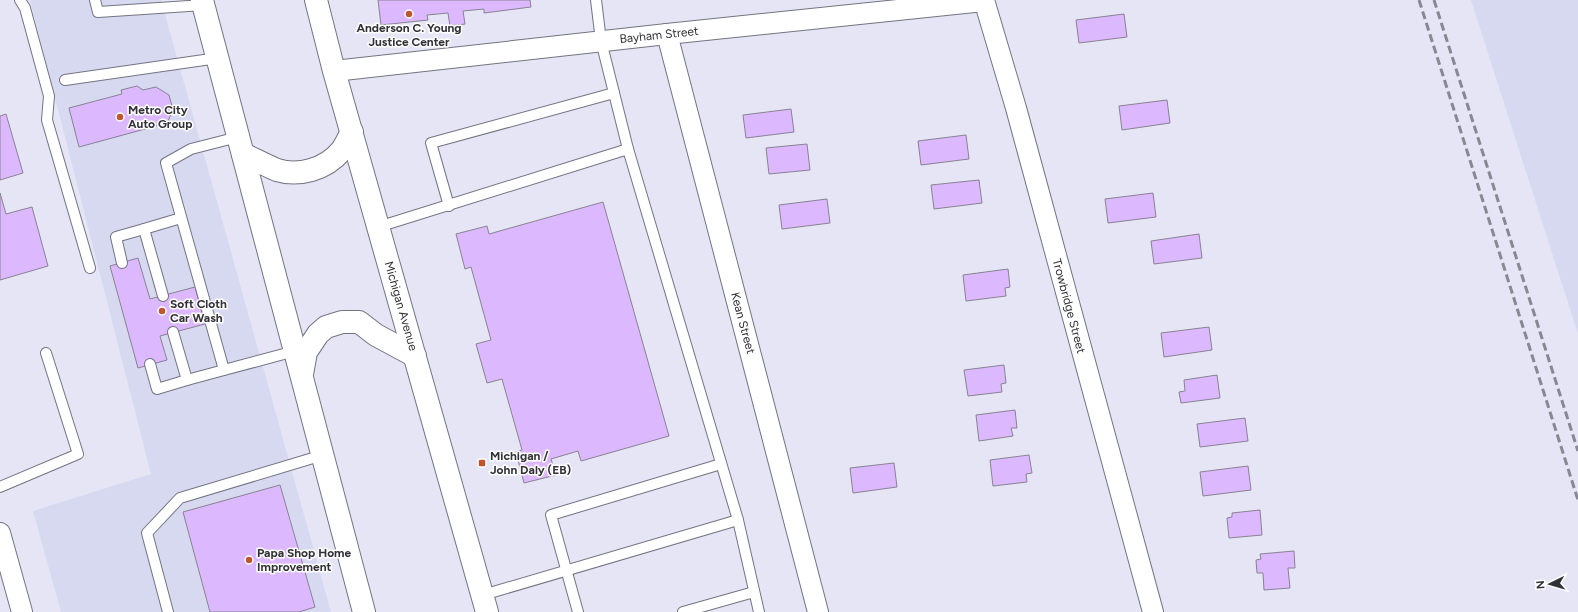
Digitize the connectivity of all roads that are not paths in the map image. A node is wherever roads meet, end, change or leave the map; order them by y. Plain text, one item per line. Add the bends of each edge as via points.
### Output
1 (20, 0) edge
2 (95, 0) edge
3 (316, 0) edge
4 (596, 0) edge
5 (984, 0) edge
6 (203, 3) edge
7 (667, 34) junction
8 (601, 41) junction
9 (218, 58) junction
10 (334, 71) junction
11 (65, 80) dead end
12 (614, 93) junction
13 (352, 132) junction
14 (241, 146) junction
15 (628, 149) junction
16 (449, 206) junction
17 (181, 218) junction
18 (378, 227) junction
19 (144, 229) junction
20 (122, 262) dead end
21 (90, 268) dead end
22 (163, 296) dead end
23 (174, 332) dead end
24 (295, 352) junction
25 (46, 353) dead end
26 (415, 356) junction
27 (150, 364) dead end
28 (224, 370) junction
29 (301, 376) junction
30 (187, 380) junction
31 (322, 455) junction
32 (721, 464) junction
33 (0, 488) edge
34 (738, 520) junction
35 (0, 533) edge
36 (567, 571) junction
37 (754, 592) junction
38 (485, 604) edge
39 (22, 612) edge
40 (168, 612) edge
41 (364, 612) edge
42 (578, 612) edge
43 (685, 612) edge
44 (759, 612) edge
45 (818, 612) edge
46 (1153, 612) edge

1 - 21 lane via 25,8 49,96 47,120
2 - 6 lane via 98,12
3 - 10 main road, Michigan Avenue
4 - 8 lane
5 - 7 street, Bayham Street
5 - 46 street, Trowbridge Street via 1016,108
6 - 9 main road
7 - 8 street, Bayham Street
7 - 45 street, Kean Street
8 - 10 street, Bayham Street
8 - 12 lane
9 - 11 lane
9 - 14 main road
10 - 13 main road, Michigan Avenue
12 - 15 lane
12 - 16 lane via 431,143
13 - 14 main road via 342,150 328,163 312,170 295,173 278,170
13 - 18 main road, Michigan Avenue
14 - 17 lane via 191,149 166,163
14 - 24 main road
15 - 16 lane
15 - 32 lane
16 - 18 lane
17 - 19 lane
17 - 28 lane
18 - 26 main road, Michigan Avenue
19 - 20 lane via 116,237
19 - 22 lane
23 - 30 lane
24 - 28 lane
24 - 29 main road
25 - 33 lane via 78,454
26 - 29 main road via 376,335 359,322 342,322 326,327 318,334 306,352
26 - 38 main road, Michigan Avenue
27 - 30 lane via 157,389
28 - 30 lane
29 - 31 main road
31 - 40 lane via 180,498 147,533
31 - 41 main road
32 - 34 lane
32 - 36 lane via 552,515
34 - 36 lane
34 - 37 lane
35 - 39 street
36 - 38 lane
36 - 42 lane
37 - 43 lane
37 - 44 lane

